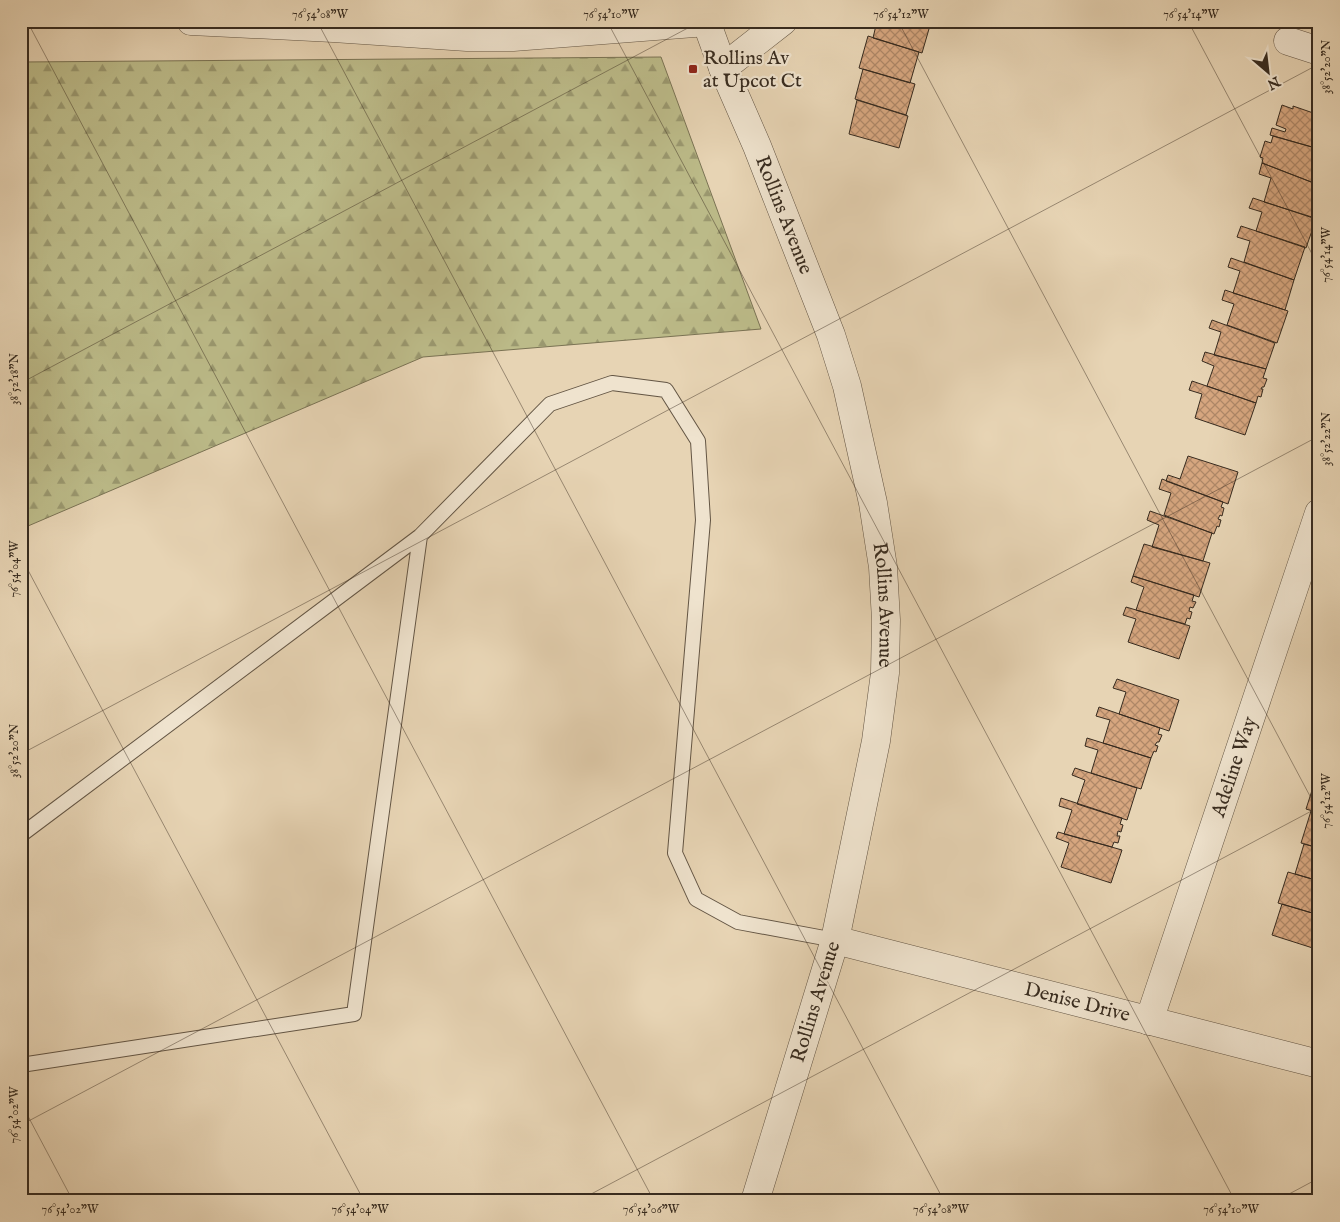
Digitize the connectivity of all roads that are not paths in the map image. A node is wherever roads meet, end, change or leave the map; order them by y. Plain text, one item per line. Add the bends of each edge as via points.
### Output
1 (190, 21) edge
2 (783, 21) edge
3 (706, 22) edge
4 (532, 28) edge
5 (1288, 41) dead end
6 (1319, 51) edge
7 (724, 68) junction
8 (1319, 513) edge
9 (420, 536) junction
10 (21, 835) edge
11 (835, 940) junction
12 (1149, 1021) junction
13 (1319, 1064) edge
14 (21, 1065) edge
15 (755, 1201) edge

1 - 4 street via 466,37
2 - 7 street
3 - 4 street
3 - 7 street, Rollins Avenue
5 - 6 street
7 - 11 street, Rollins Avenue via 817,299 847,386 884,567 885,674 876,741
8 - 12 street, Adeline Way
9 - 10 lane
9 - 11 lane via 550,404 612,383 666,390 698,441 704,520 675,853 696,899 738,922
9 - 14 lane via 354,1014
11 - 12 street, Denise Drive
11 - 15 street, Rollins Avenue
12 - 13 street, Denise Drive

